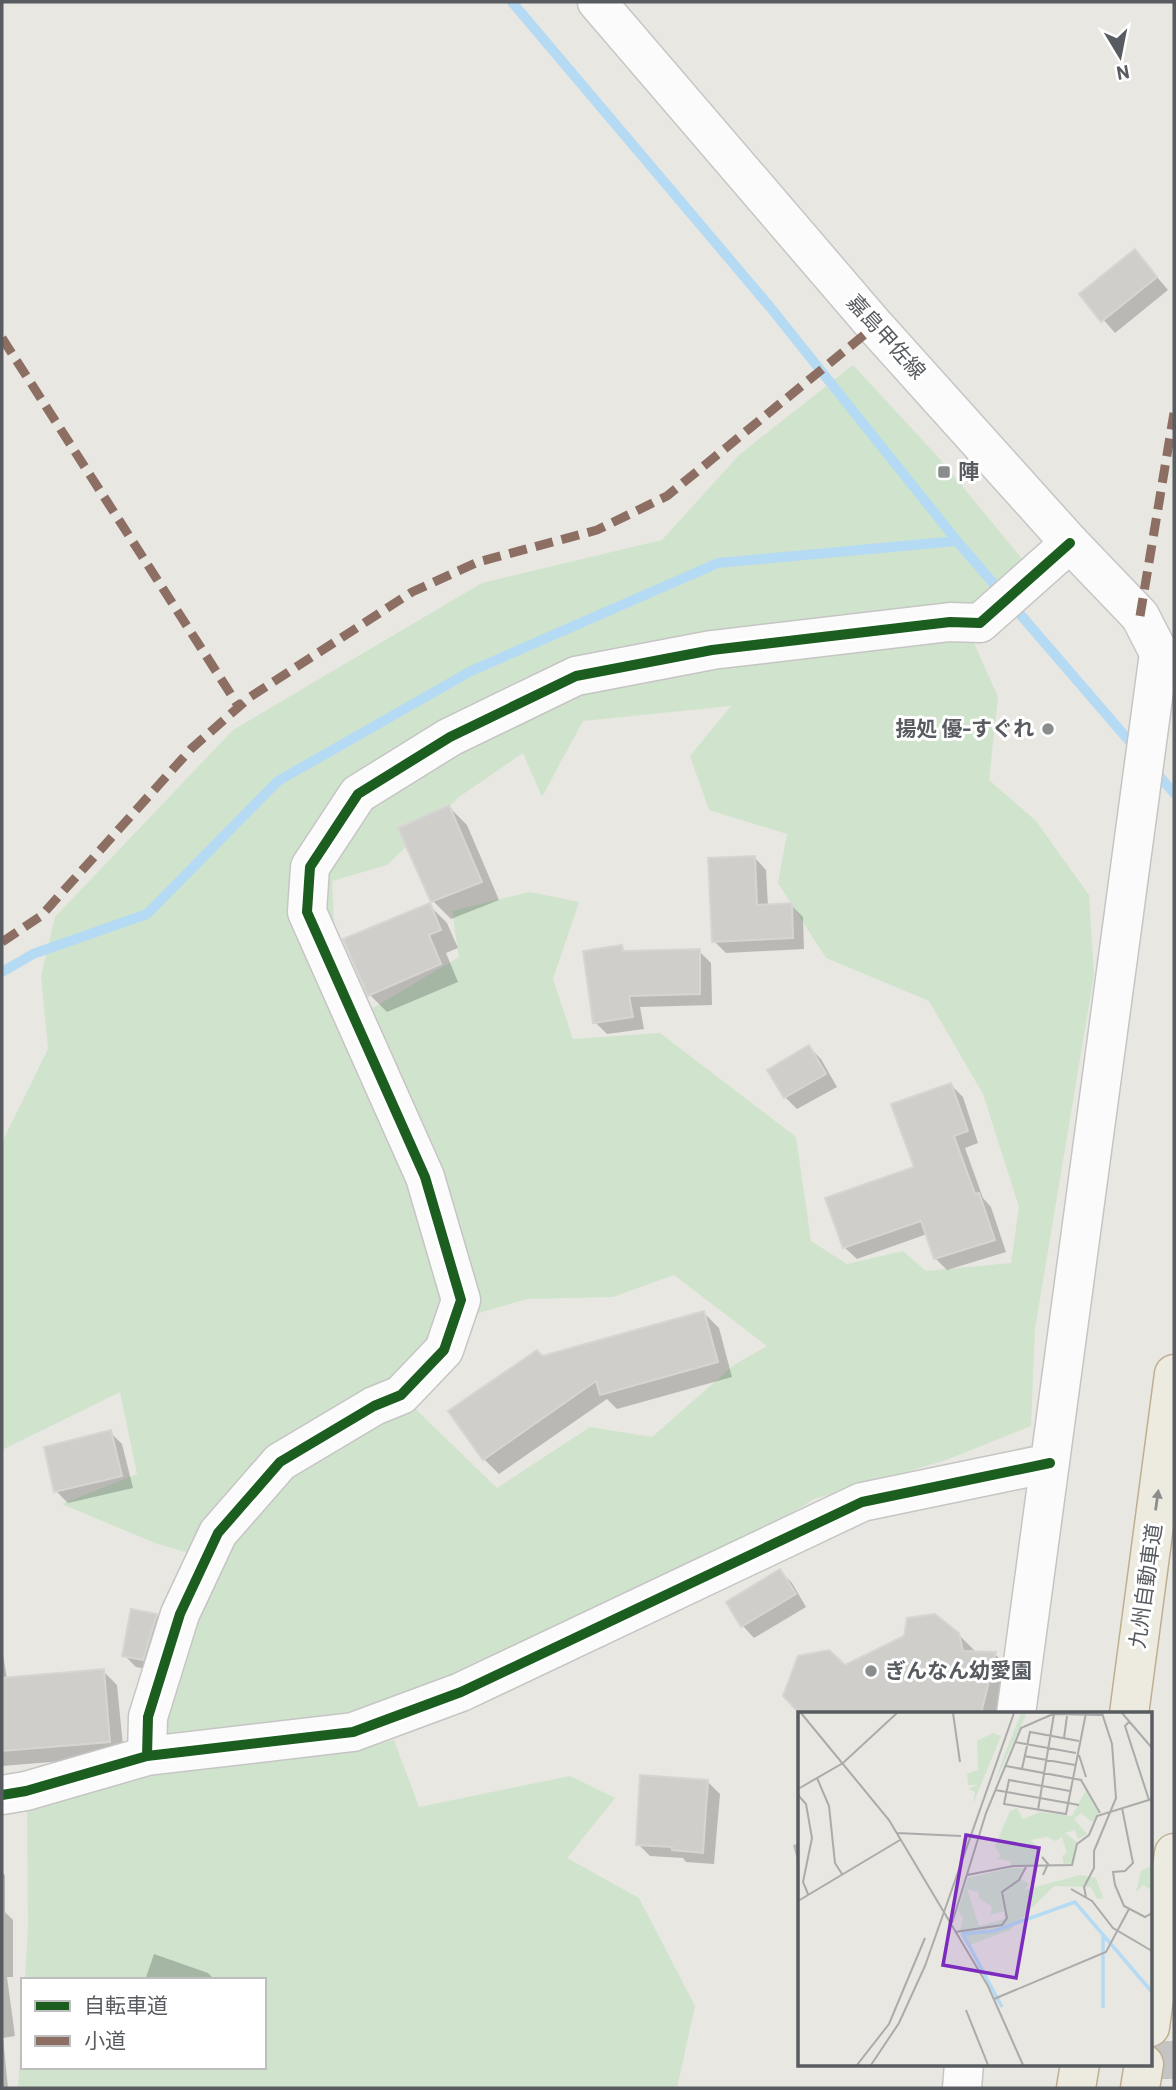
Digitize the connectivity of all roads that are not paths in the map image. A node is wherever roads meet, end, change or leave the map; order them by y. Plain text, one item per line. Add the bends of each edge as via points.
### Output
1 (597, 2) edge
2 (1057, 555) junction
3 (1166, 662) edge
4 (1174, 1374) edge
5 (1049, 1463) junction
6 (1016, 1712) edge
7 (1129, 1712) edge
8 (147, 1756) junction
9 (2, 1795) edge
10 (1174, 1853) edge
11 (1152, 2012) edge
12 (964, 2066) edge
13 (1080, 2066) edge
14 (1144, 2066) edge
15 (962, 2088) edge
16 (1076, 2088) edge
17 (1140, 2088) edge

1 - 2 street, 嘉島甲佐線 via 875,326
2 - 3 street, 嘉島甲佐線 via 1140,616
2 - 8 street via 980,623 950,622 712,650 576,676 450,737 358,794 310,867 307,912 425,1177 461,1300 444,1350 401,1395 280,1462 218,1533 180,1614 148,1717
3 - 5 street via 1139,797
7 -> 4 highway, 九州自動車道
5 - 6 street
5 - 8 street via 862,1502 461,1692 353,1732
8 - 9 street
10 - 11 highway
12 - 15 street
13 - 16 highway
14 - 17 highway

